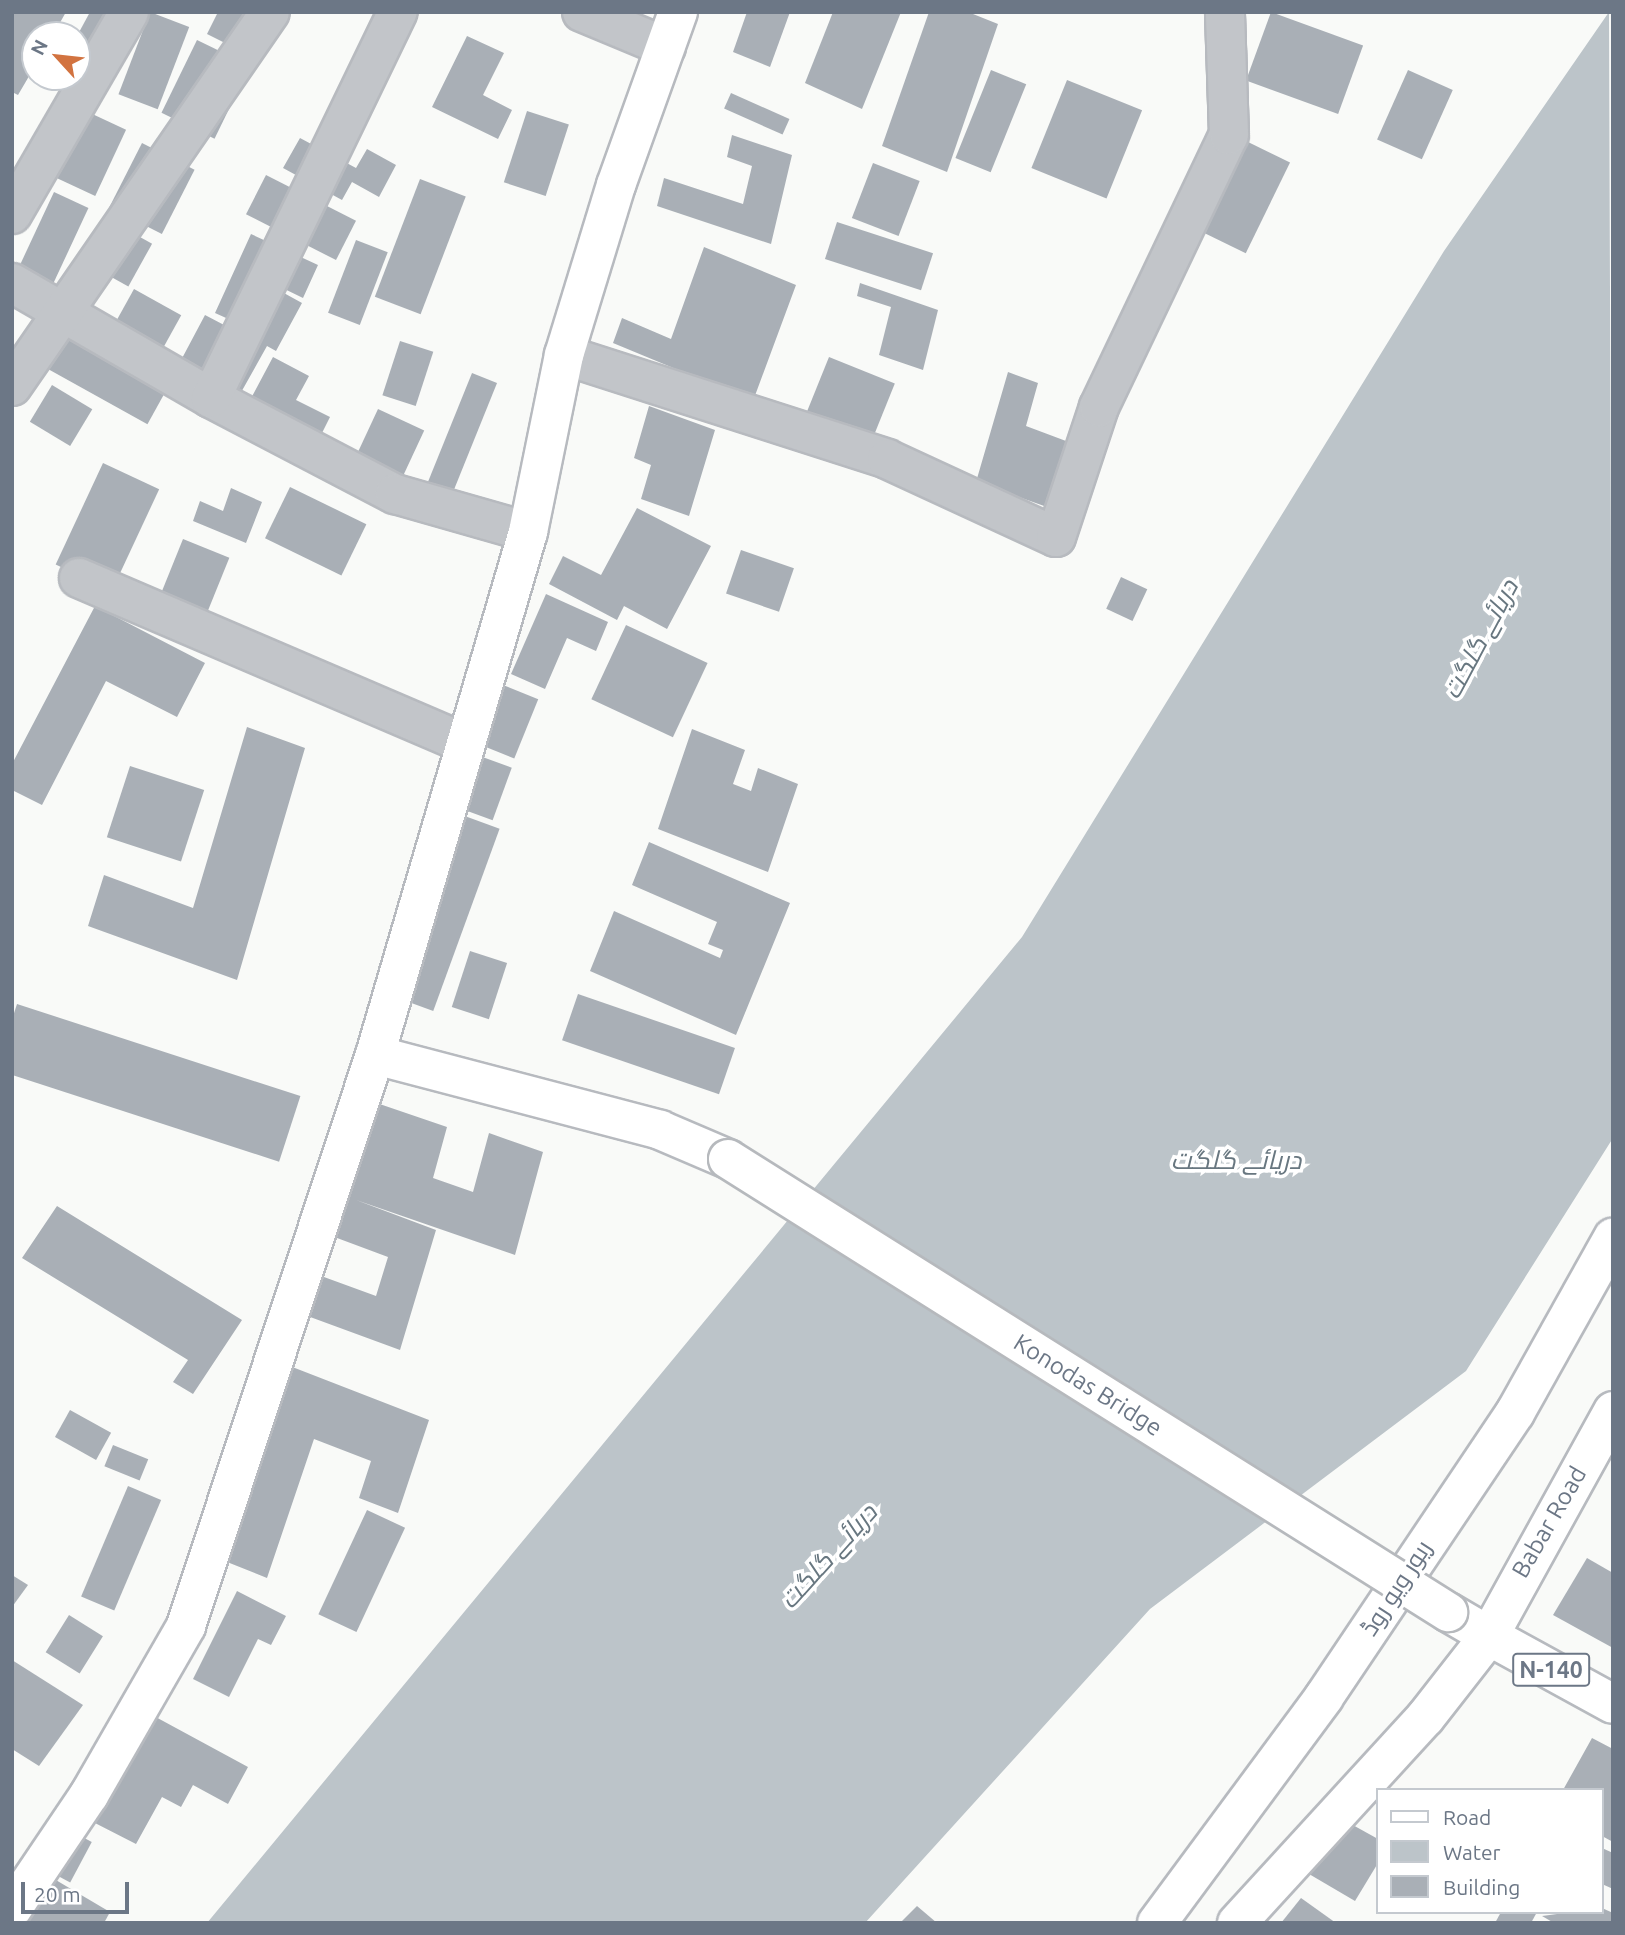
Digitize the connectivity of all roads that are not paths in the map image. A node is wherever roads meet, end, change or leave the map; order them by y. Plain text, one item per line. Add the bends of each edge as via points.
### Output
1 (129, 12) edge
2 (270, 12) edge
3 (398, 12) edge
4 (582, 12) edge
5 (1225, 12) edge
6 (672, 29) edge
7 (12, 214) edge
8 (12, 283) edge
9 (66, 313) junction
10 (564, 355) junction
11 (12, 386) edge
12 (211, 398) junction
13 (528, 532) junction
14 (79, 578) dead end
15 (464, 743) junction
16 (375, 1055) junction
17 (1613, 1238) edge
18 (1613, 1411) edge
19 (1489, 1636) junction
20 (1613, 1704) edge
21 (12, 1909) edge
22 (1157, 1923) edge
23 (1237, 1923) edge

1 - 7 street
2 - 9 street
3 - 12 street
4 - 6 street
5 - 10 street via 1229,135 1099,407 1056,537 887,459
6 - 10 main road
8 - 9 street
9 - 11 street
9 - 12 street
10 - 13 main road
12 - 13 street via 395,494
13 - 15 main road
14 - 15 street
15 - 16 main road
16 - 19 main road, Konodas Bridge, bridge via 660,1130 729,1159
16 - 21 main road via 186,1626 89,1795
17 - 22 main road, ریور ویو روڈ via 1515,1413 1325,1696
18 - 19 main road, Babar Road
19 - 20 main road, N-140
19 - 23 main road, N-140 via 1425,1717

